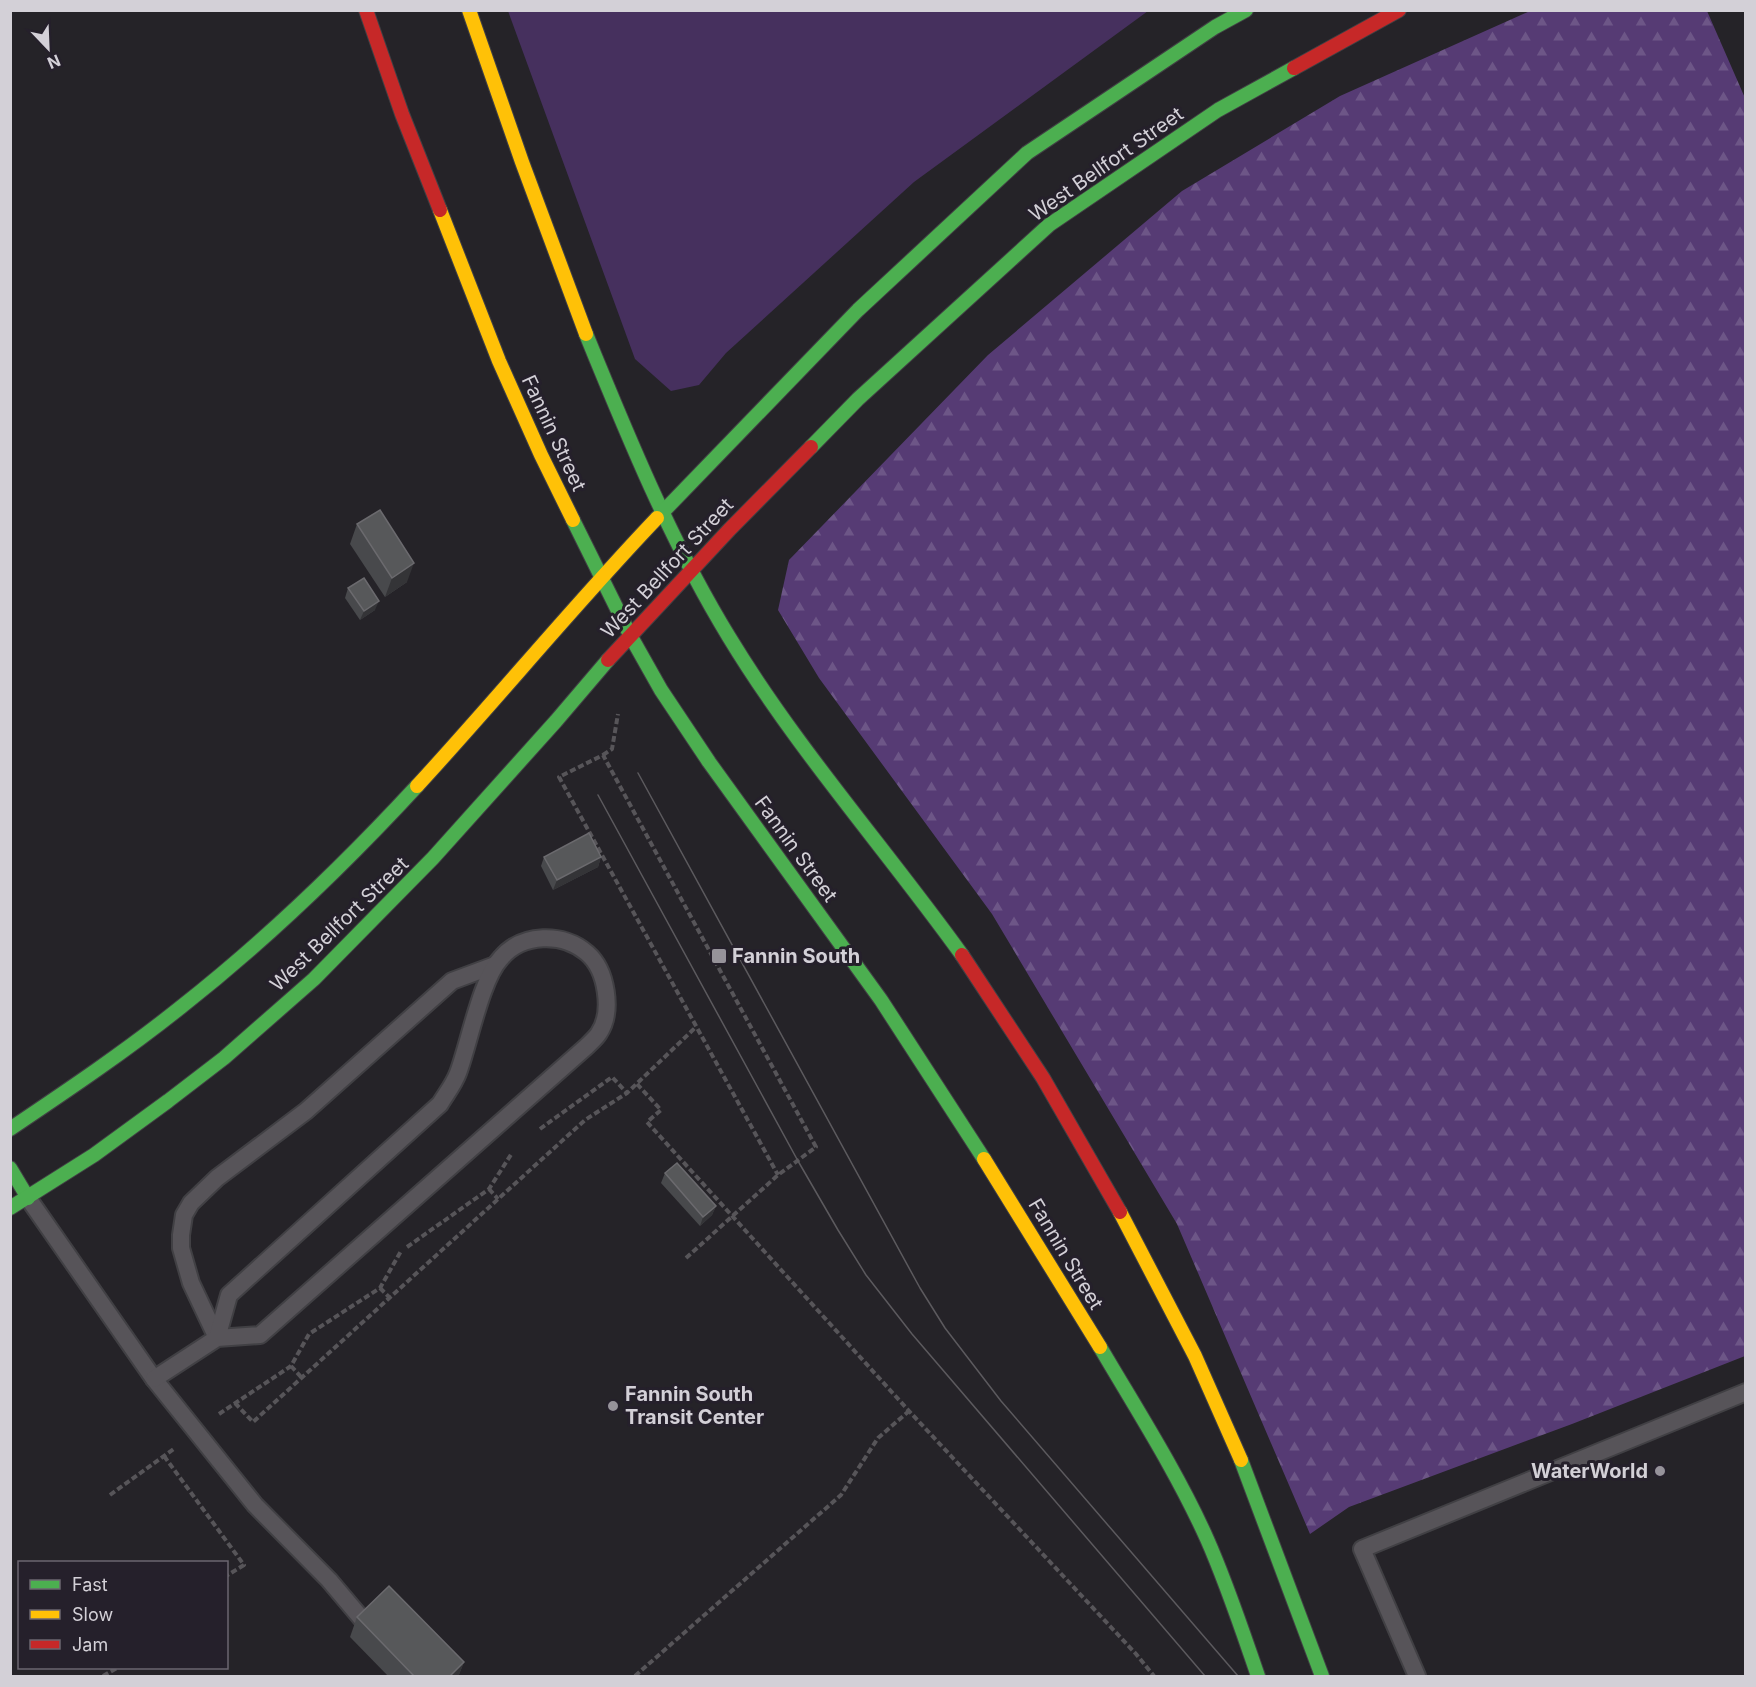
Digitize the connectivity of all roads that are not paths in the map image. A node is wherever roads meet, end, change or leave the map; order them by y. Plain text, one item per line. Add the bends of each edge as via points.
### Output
1 (366, 10) edge
2 (469, 10) edge
3 (1246, 10) edge
4 (1399, 10) edge
5 (664, 510) junction
6 (692, 568) junction
7 (601, 577) junction
8 (630, 634) junction
9 (495, 965) junction
10 (10, 1129) edge
11 (10, 1168) edge
12 (28, 1198) junction
13 (10, 1208) edge
14 (217, 1338) junction
15 (154, 1379) junction
16 (1746, 1392) edge
17 (382, 1643) edge
18 (1258, 1677) edge
19 (1322, 1677) edge
20 (1417, 1677) edge

1 - 7 main road, Fannin Street via 402,114 499,362
2 - 5 main road via 592,351
3 - 5 main road, West Bellfort Street via 1027,153 858,310
4 - 6 main road, West Bellfort Street via 1218,110 1049,225 858,399
5 - 6 main road
5 - 7 main road, West Bellfort Street
6 - 8 main road, West Bellfort Street
6 - 19 main road via 712,609 760,684 990,995 1087,1152 1157,1280 1217,1403
7 - 8 main road, Fannin Street
7 - 10 main road, West Bellfort Street via 403,801 300,903 182,1007
8 - 12 main road, West Bellfort Street via 433,858 314,979 168,1101
8 - 18 main road, Fannin Street via 661,690 709,762 881,1000 1092,1334 1206,1537
9 - 14 lane via 458,1076 440,1104 229,1295
9 - 14 lane via 452,981 306,1111 217,1178 191,1203 184,1215 181,1248 191,1283
9 - 14 lane via 511,949 537,939 550,938 577,946 597,966 606,990 605,1019 599,1033 260,1335
11 - 12 main road
12 - 13 main road, West Bellfort Street
12 - 15 lane
14 - 15 lane
15 - 17 lane via 255,1505 329,1580
16 - 20 lane via 1362,1549

